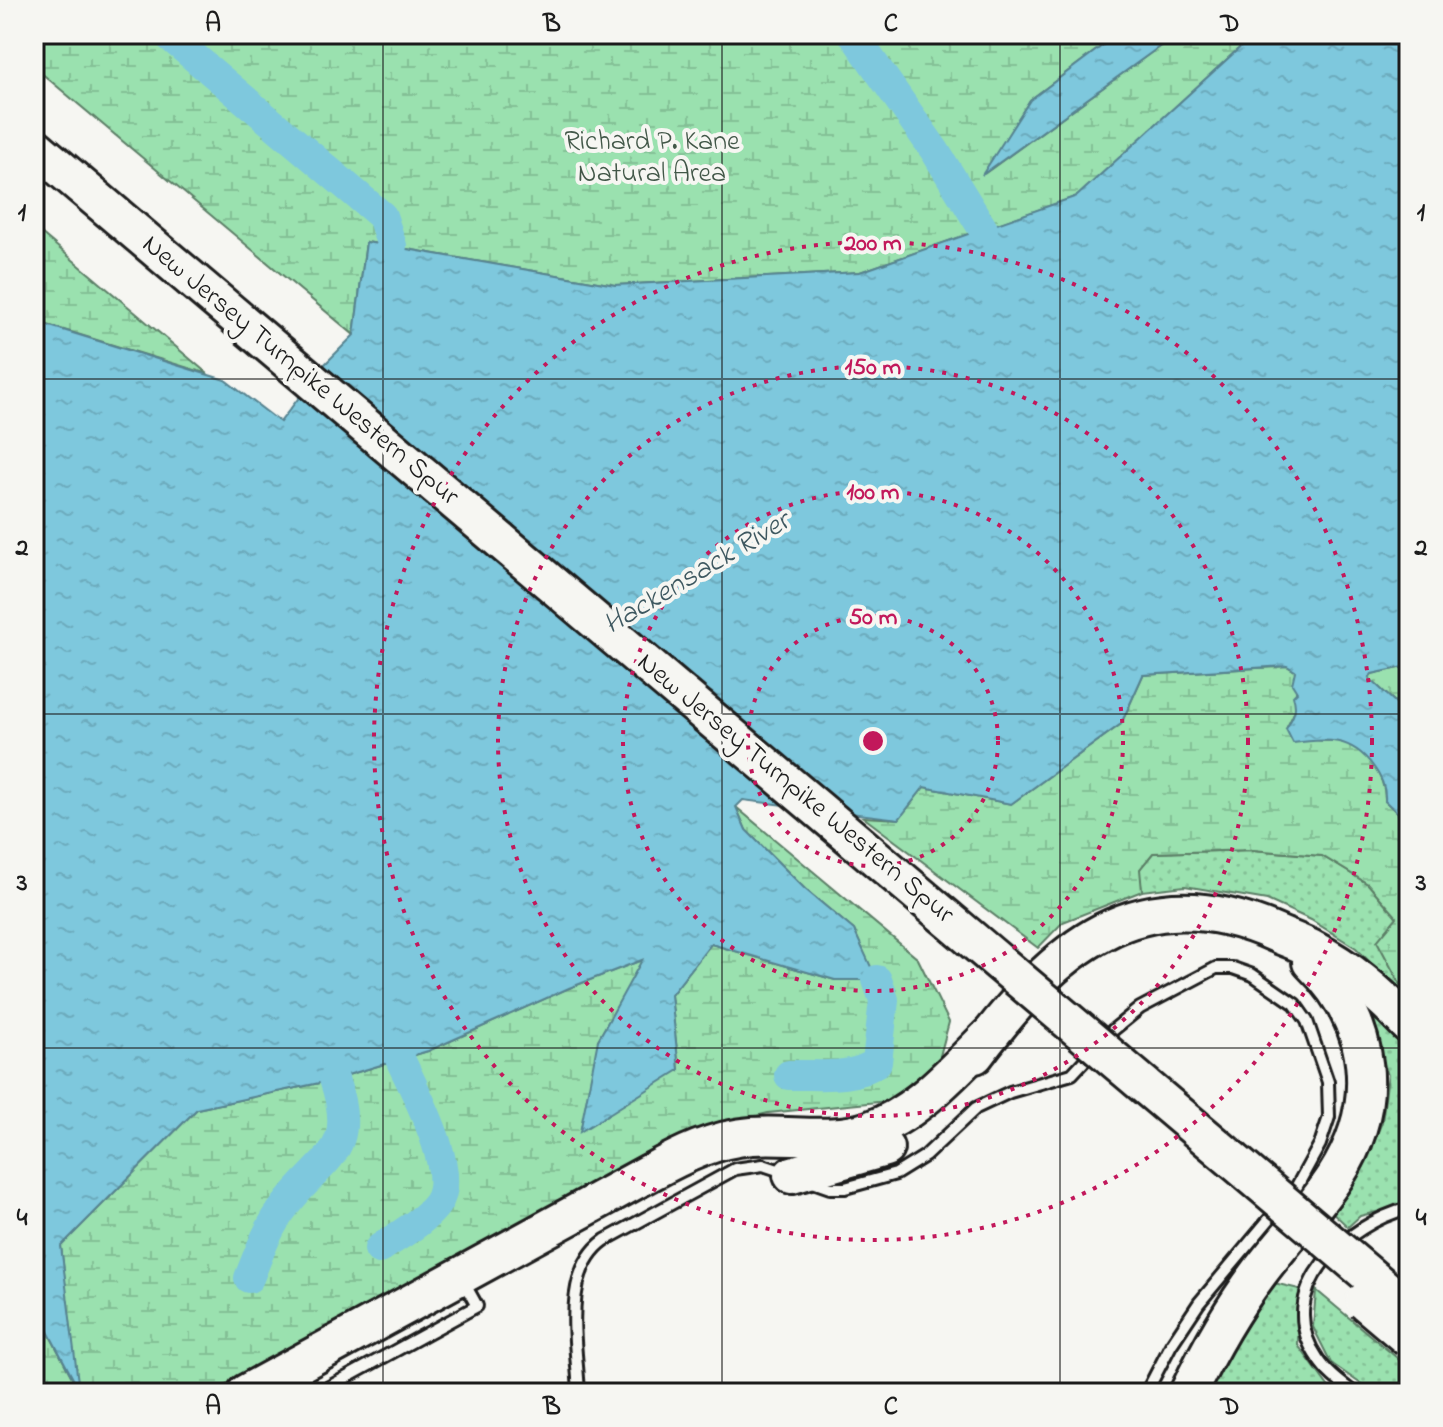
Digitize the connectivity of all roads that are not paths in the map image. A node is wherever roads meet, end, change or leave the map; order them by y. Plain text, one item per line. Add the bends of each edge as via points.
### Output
1 (34, 146) edge
2 (34, 177) edge
3 (1275, 933) junction
4 (1409, 1025) edge
5 (989, 1036) junction
6 (792, 1175) junction
7 (1409, 1208) edge
8 (460, 1276) junction
9 (1409, 1309) edge
10 (1409, 1339) edge
11 (254, 1391) edge
12 (318, 1393) edge
13 (579, 1393) edge
14 (1146, 1393) edge
15 (1188, 1393) edge
16 (1354, 1393) edge

1 - 9 highway, New Jersey Turnpike Western Spur, bridge
2 - 10 highway, New Jersey Turnpike Western Spur, bridge
3 - 4 highway via 1328,958
3 - 5 highway via 1244,919 1198,912 1168,912 1120,924 1059,960
3 - 15 highway via 1318,969 1348,1009 1363,1051 1365,1098 1344,1162 1244,1295
5 - 6 highway via 932,1111 904,1137 865,1156
5 - 8 highway via 931,1092 888,1122 844,1136 751,1136 699,1148
6 - 13 lane via 763,1165 735,1169 590,1252 575,1289
6 - 14 lane via 838,1189 896,1174 987,1102 1072,1074 1140,1008 1216,968 1253,975 1295,1004 1307,1021 1328,1082 1329,1117 1297,1186 1199,1303
7 - 16 lane via 1353,1233 1329,1255 1308,1290 1304,1326 1312,1349 1326,1370
8 - 11 highway
8 - 12 lane via 477,1306

